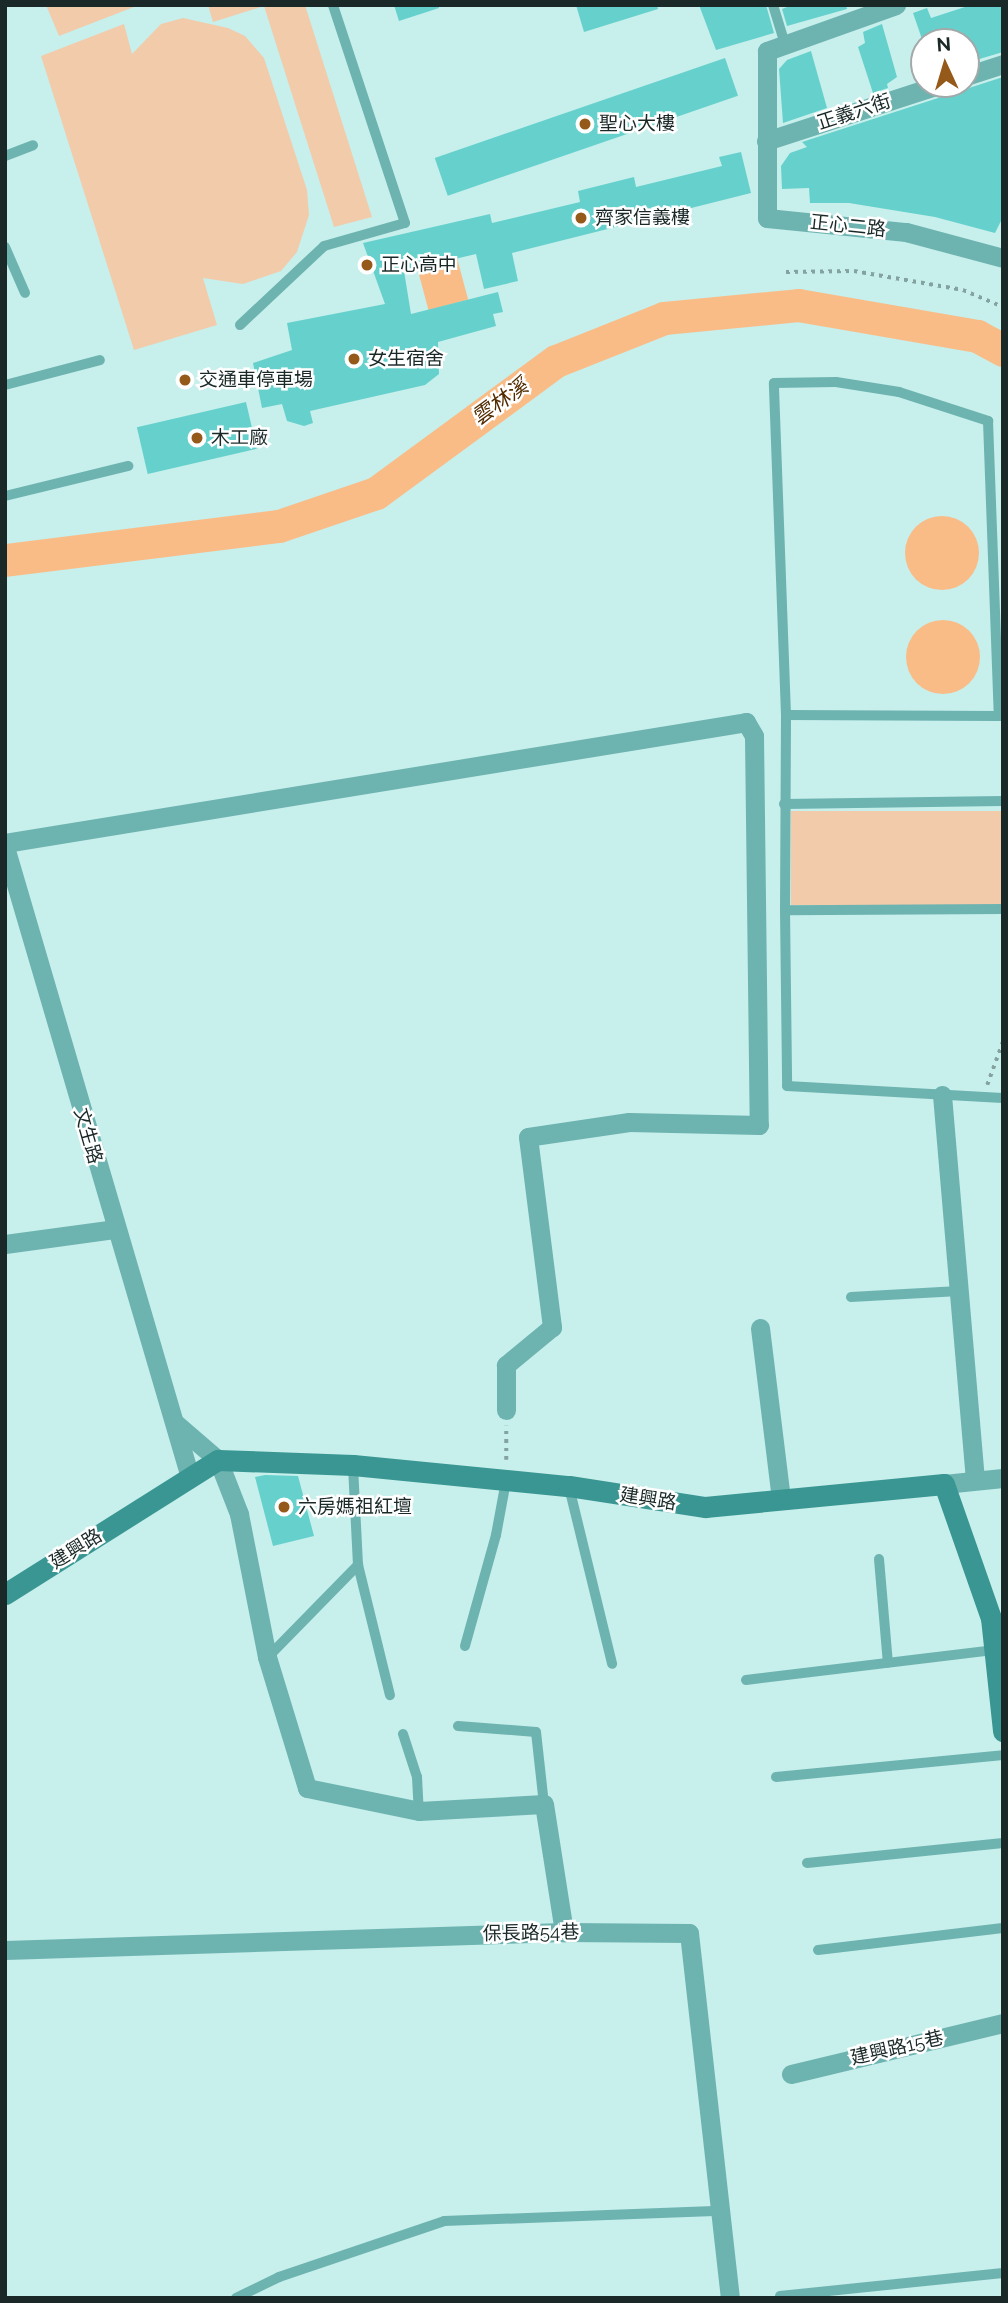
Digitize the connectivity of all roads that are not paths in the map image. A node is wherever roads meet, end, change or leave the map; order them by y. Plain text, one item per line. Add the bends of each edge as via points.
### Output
1 (333, 5) edge
2 (774, 5) edge
3 (896, 5) edge
4 (785, 44) junction
5 (1003, 64) edge
6 (980, 71) edge
7 (910, 94) edge
8 (766, 141) junction
9 (33, 145) dead end
10 (5, 156) edge
11 (5, 247) edge
12 (1003, 258) edge
13 (25, 293) dead end
14 (240, 325) dead end
15 (100, 360) dead end
16 (5, 385) edge
17 (128, 467) dead end
18 (5, 496) edge
19 (997, 523) edge
20 (786, 715) junction
21 (1001, 715) edge
22 (1003, 802) edge
23 (784, 804) junction
24 (5, 845) edge
25 (1003, 909) edge
26 (785, 910) junction
27 (942, 1095) junction
28 (1003, 1098) edge
29 (114, 1228) junction
30 (5, 1244) edge
31 (959, 1291) junction
32 (851, 1297) dead end
33 (760, 1328) dead end
34 (506, 1410) road end
35 (175, 1423) junction
36 (218, 1460) junction
37 (353, 1465) junction
38 (190, 1477) junction
39 (1003, 1478) edge
40 (975, 1480) junction
41 (506, 1481) junction
42 (944, 1484) junction
43 (569, 1486) junction
44 (780, 1499) junction
45 (879, 1559) dead end
46 (358, 1565) junction
47 (5, 1594) edge
48 (997, 1616) edge
49 (465, 1646) dead end
50 (996, 1650) junction
51 (267, 1657) junction
52 (888, 1663) junction
53 (612, 1664) dead end
54 (746, 1680) dead end
55 (390, 1695) dead end
56 (458, 1726) dead end
57 (1003, 1731) edge
58 (403, 1734) dead end
59 (1003, 1755) edge
60 (776, 1777) dead end
61 (544, 1804) junction
62 (419, 1811) junction
63 (1003, 1843) edge
64 (807, 1863) dead end
65 (1003, 1928) edge
66 (564, 1932) junction
67 (5, 1950) edge
68 (818, 1950) dead end
69 (1003, 2023) edge
70 (791, 2074) dead end
71 (721, 2211) junction
72 (1003, 2273) edge
73 (780, 2297) edge
74 (236, 2298) edge
75 (730, 2298) edge

1 - 14 lane via 404,223 324,246
2 - 4 lane
3 - 4 street
4 - 8 street via 766,51
5 - 6 street
7 - 8 street, 正義六街
8 - 12 street, 正心二路 via 766,218 906,232
9 - 10 lane
11 - 13 lane
15 - 16 lane
17 - 18 lane
19 - 20 lane via 988,421 899,392 835,382 774,383
19 - 21 lane
20 - 21 lane
20 - 23 lane
22 - 23 lane
23 - 26 lane
24 - 29 street, 文生路
24 - 34 street via 746,722 754,736 759,1125 629,1122 528,1138 552,1327 506,1365
25 - 26 lane
26 - 27 lane via 787,1086
27 - 28 lane
27 - 31 street
29 - 30 street
29 - 35 street, 文生路
31 - 32 lane
31 - 40 street
33 - 44 street
35 - 36 street
35 - 38 street, 文生路
36 - 37 street, 建興路
36 - 38 street, 建興路
36 - 51 street via 239,1514
37 - 41 street, 建興路
37 - 46 lane
38 - 47 street, 建興路
39 - 40 street, 建興路
40 - 42 street, 建興路
41 - 43 street, 建興路
41 - 49 lane
42 - 44 street, 建興路
42 - 48 street
43 - 44 street, 建興路 via 705,1507
43 - 53 lane
45 - 52 lane
46 - 51 lane
46 - 55 lane
48 - 50 street
50 - 52 lane
50 - 57 street
51 - 62 street via 307,1788
52 - 54 lane
56 - 61 lane via 536,1732
58 - 62 lane via 417,1777
59 - 60 lane
61 - 62 street
61 - 66 street
63 - 64 lane
65 - 68 lane
66 - 67 street, 保長路54巷
66 - 71 street, 保長路54巷 via 689,1933
69 - 70 street, 建興路15巷
71 - 74 lane via 444,2221 279,2277
71 - 75 street, 保長路54巷
72 - 73 lane

